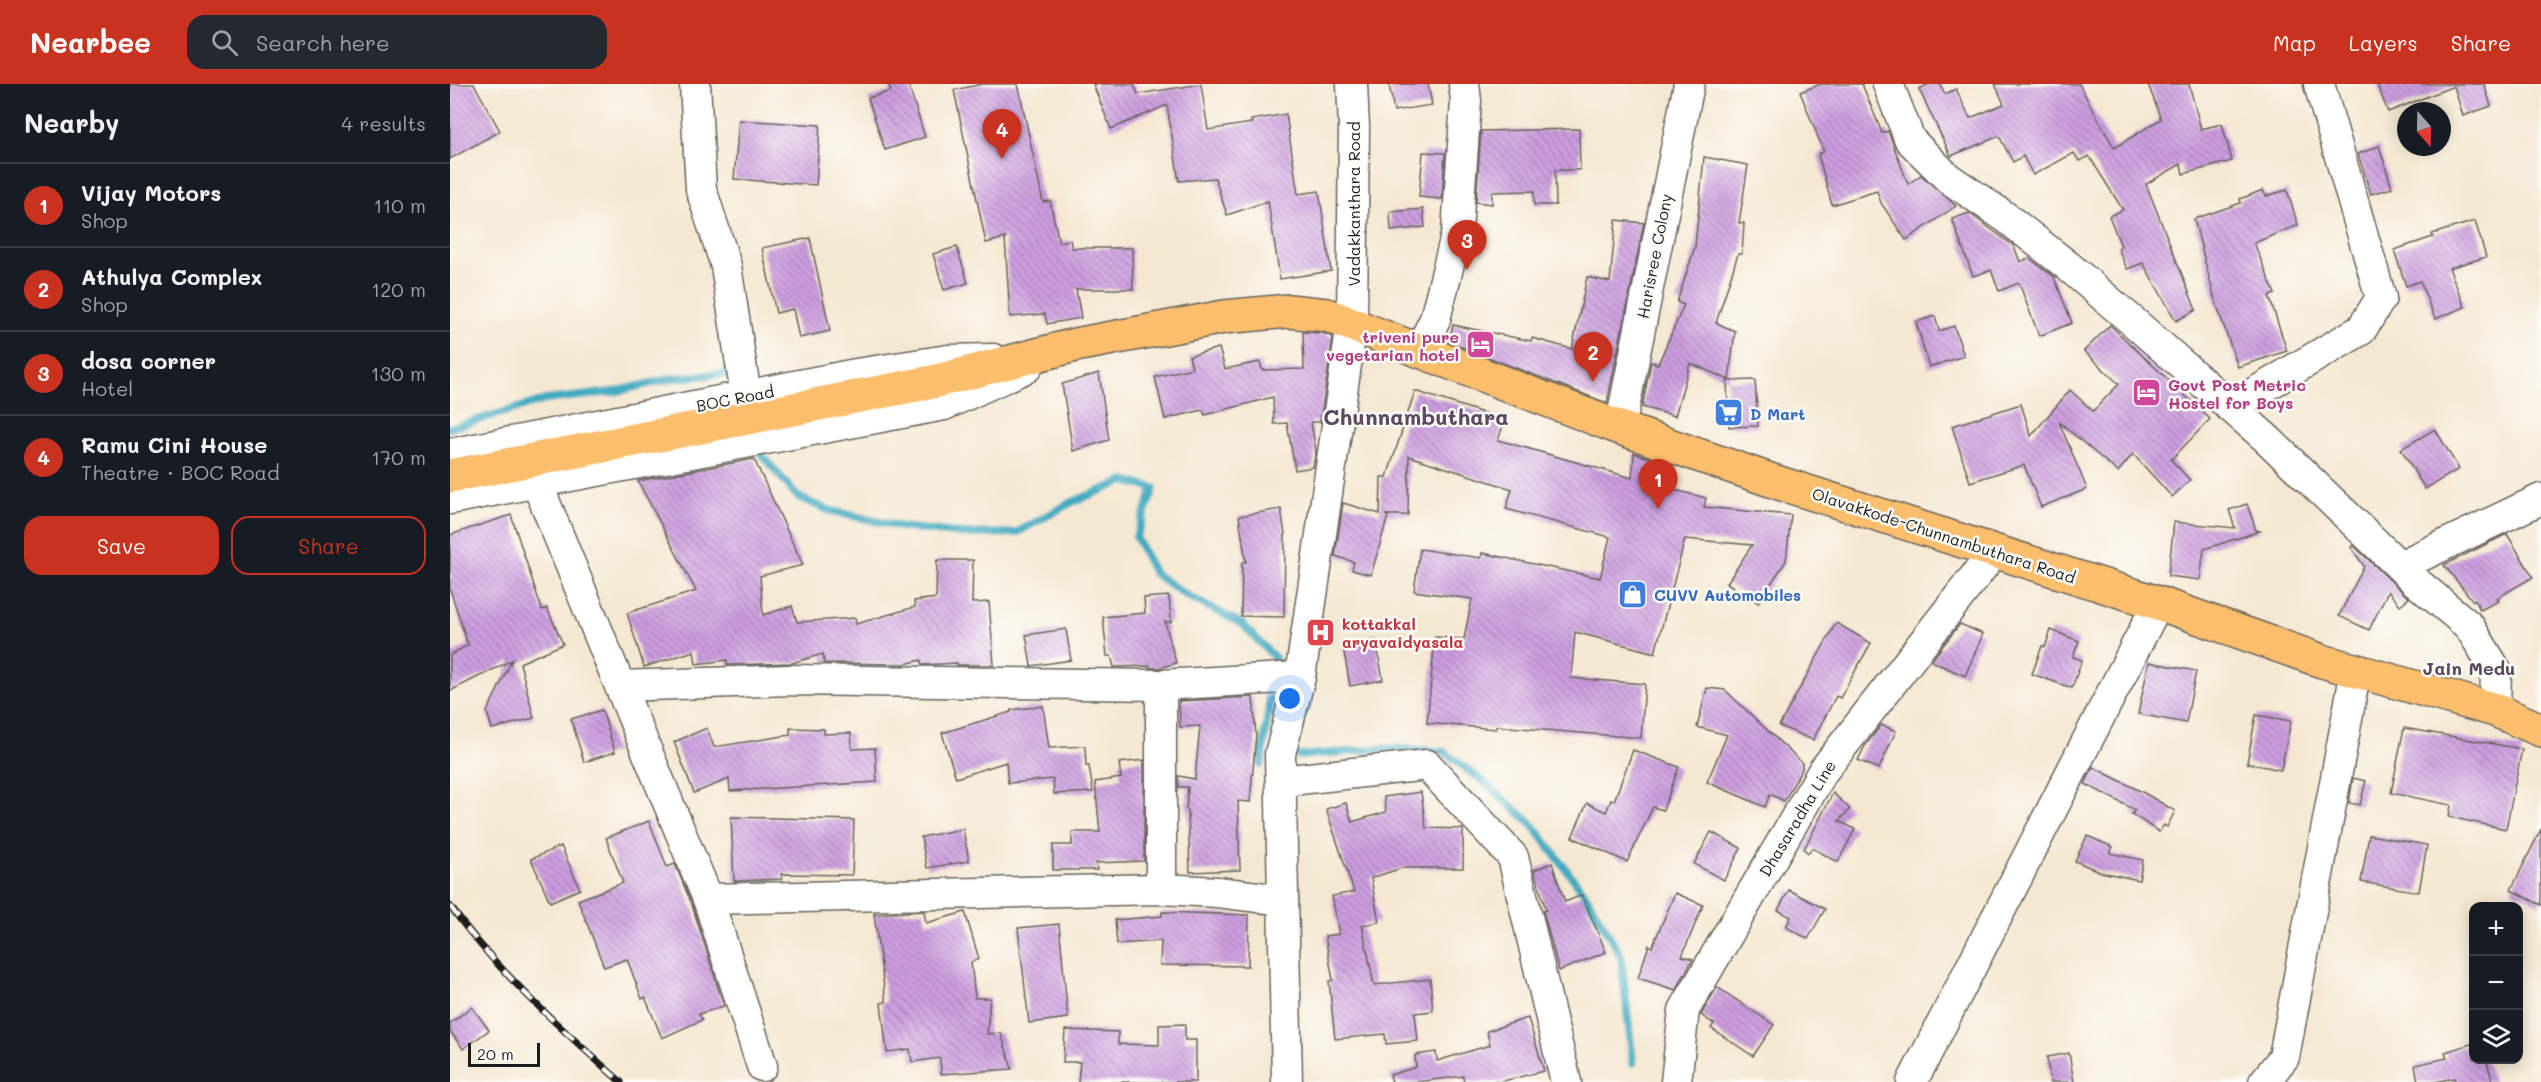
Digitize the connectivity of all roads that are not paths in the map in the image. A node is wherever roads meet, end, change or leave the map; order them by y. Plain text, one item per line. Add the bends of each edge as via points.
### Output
1 (695, 84) edge
2 (1352, 84) edge
3 (1464, 84) edge
4 (1689, 84) edge
5 (1888, 84) edge
6 (2319, 84) edge
7 (1352, 324) junction
8 (1075, 345) junction
9 (1419, 352) junction
10 (1022, 359) junction
11 (746, 396) junction
12 (2230, 407) junction
13 (1620, 428) junction
14 (450, 454) edge
15 (450, 476) edge
16 (537, 483) junction
17 (450, 499) edge
18 (2541, 499) edge
19 (1994, 552) junction
20 (2400, 566) junction
21 (2158, 603) junction
22 (2356, 670) junction
23 (1300, 677) junction
24 (1161, 685) junction
25 (620, 686) junction
26 (2495, 710) junction
27 (2541, 730) edge
28 (1281, 781) junction
29 (1161, 889) junction
30 (708, 899) junction
31 (1283, 900) junction
32 (762, 1066) dead end
33 (1287, 1082) edge
34 (1566, 1082) edge
35 (1676, 1082) edge
36 (1912, 1082) edge
37 (2264, 1082) edge

1 - 11 street via 701,189 726,266
2 - 7 street, Vadakkanthara Road
3 - 9 street via 1457,232 1435,319
4 - 13 street, Harisree Colony
5 - 12 street via 1910,140 1948,178 2068,266
6 - 12 street via 2381,298 2361,330
7 - 8 main road, Olavakkode-Chunnambuthara Road via 1327,315 1289,311 1224,317
7 - 9 main road, Olavakkode-Chunnambuthara Road
7 - 23 street, Vadakkanthara Road
8 - 10 main road, Olavakkode-Chunnambuthara Road
8 - 16 street via 944,405
9 - 13 main road, Olavakkode-Chunnambuthara Road
10 - 11 street, BOC Road via 948,360
10 - 15 main road, Olavakkode-Chunnambuthara Road via 937,381
11 - 14 street, BOC Road
12 - 20 street
13 - 19 main road, Olavakkode-Chunnambuthara Road
16 - 17 street
16 - 25 street
18 - 20 street
19 - 21 main road, Olavakkode-Chunnambuthara Road
19 - 35 street, Dhasaradha Line via 1823,771 1684,1010
20 - 26 street via 2469,626 2496,670
21 - 22 main road, Olavakkode-Chunnambuthara Road
21 - 36 street
22 - 26 main road, Olavakkode-Chunnambuthara Road
22 - 37 street via 2284,1057
23 - 24 street
23 - 28 street, Vadakkanthara Road via 1280,754
24 - 25 street via 790,680
24 - 29 street
25 - 30 street
26 - 27 main road, Olavakkode-Chunnambuthara Road
28 - 31 street, Vadakkanthara Road
28 - 34 street via 1427,765 1513,857
29 - 30 street
29 - 31 street via 1217,891
30 - 32 street
31 - 33 street, Vadakkanthara Road

